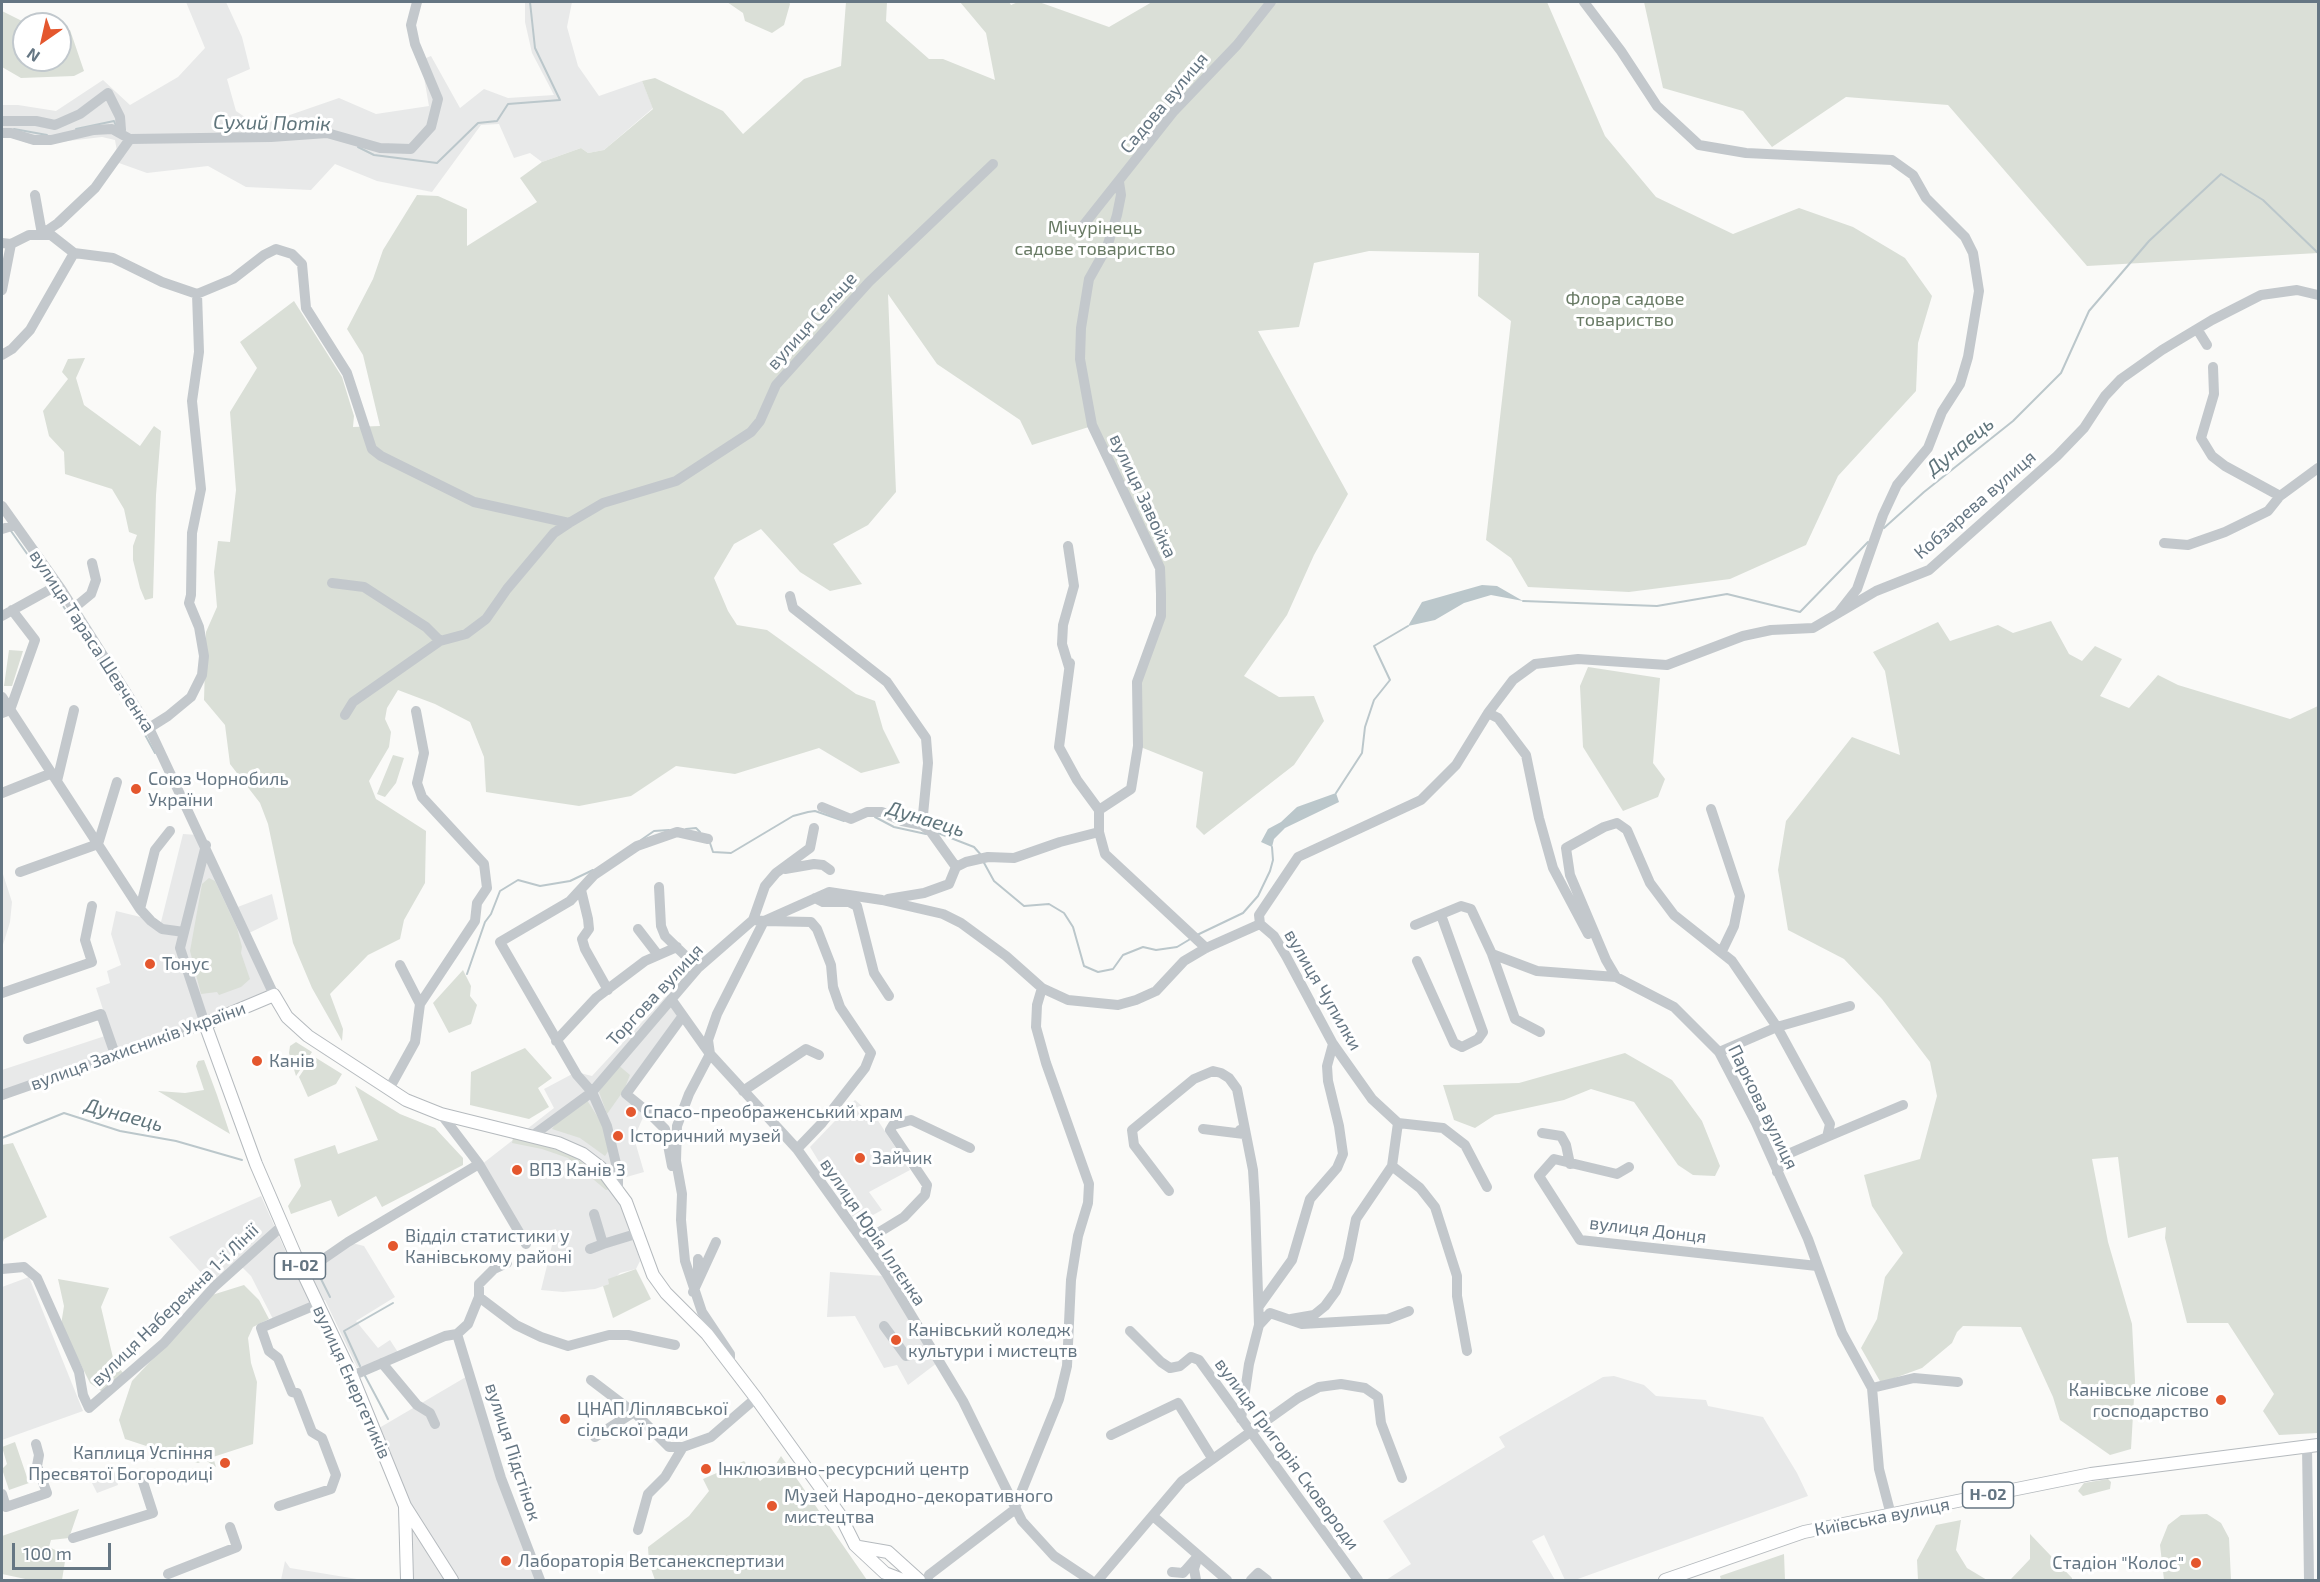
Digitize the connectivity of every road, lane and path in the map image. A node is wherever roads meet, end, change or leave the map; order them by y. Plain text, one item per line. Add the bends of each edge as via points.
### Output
1 (417, 2) edge
2 (1271, 2) edge
3 (1584, 2) edge
4 (2, 121) edge
5 (122, 130) dead end
6 (2, 133) edge
7 (130, 139) junction
8 (993, 164) dead end
9 (1119, 182) junction
10 (35, 195) dead end
11 (1082, 227) dead end
12 (42, 234) junction
13 (6, 243) edge
14 (74, 253) junction
15 (2, 290) edge
16 (197, 294) junction
17 (2319, 295) edge
18 (2197, 329) junction
19 (2207, 345) dead end
20 (2, 355) edge
21 (2213, 367) dead end
22 (2319, 468) edge
23 (2280, 496) junction
24 (2, 506) edge
25 (569, 523) junction
26 (15, 525) junction
27 (2, 529) edge
28 (2164, 543) dead end
29 (1068, 546) dead end
30 (92, 563) dead end
31 (332, 584) dead end
32 (58, 585) junction
33 (790, 596) dead end
34 (74, 608) junction
35 (7, 613) edge
36 (1835, 617) junction
37 (440, 641) junction
38 (2, 697) edge
39 (74, 710) dead end
40 (416, 711) dead end
41 (6, 712) edge
42 (1488, 713) junction
43 (345, 715) dead end
44 (149, 728) junction
45 (54, 777) junction
46 (117, 782) dead end
47 (2, 793) edge
48 (822, 807) dead end
49 (1712, 809) dead end
50 (1099, 810) junction
51 (814, 828) dead end
52 (170, 831) dead end
53 (929, 831) junction
54 (1099, 832) junction
55 (708, 839) dead end
56 (98, 844) junction
57 (206, 845) junction
58 (956, 867) junction
59 (781, 869) junction
60 (830, 870) dead end
61 (20, 872) dead end
62 (1570, 875) junction
63 (659, 887) dead end
64 (1566, 889) junction
65 (581, 890) junction
66 (814, 898) junction
67 (882, 900) junction
68 (92, 906) dead end
69 (140, 909) junction
70 (1441, 915) junction
71 (759, 921) junction
72 (1260, 924) junction
73 (1415, 925) dead end
74 (638, 929) dead end
75 (184, 932) junction
76 (677, 947) junction
77 (1206, 948) junction
78 (1722, 951) junction
79 (1492, 954) junction
80 (658, 955) junction
81 (1417, 961) dead end
82 (400, 965) dead end
83 (698, 968) junction
84 (1611, 976) junction
85 (1042, 988) junction
86 (608, 990) junction
87 (2, 993) edge
88 (274, 995) junction
89 (889, 996) dead end
90 (671, 999) junction
91 (420, 1004) junction
92 (1850, 1006) dead end
93 (682, 1017) junction
94 (205, 1024) junction
95 (1777, 1027) junction
96 (1540, 1032) dead end
97 (28, 1039) dead end
98 (556, 1041) junction
99 (1332, 1044) junction
100 (1719, 1052) junction
101 (710, 1054) junction
102 (819, 1054) dead end
103 (116, 1057) junction
104 (390, 1089) junction
105 (743, 1091) junction
106 (592, 1092) junction
107 (2, 1095) edge
108 (1235, 1103) dead end
109 (1904, 1105) dead end
110 (441, 1114) junction
111 (1398, 1122) junction
112 (1203, 1129) dead end
113 (1542, 1133) dead end
114 (1244, 1134) junction
115 (532, 1136) junction
116 (1827, 1137) junction
117 (970, 1148) dead end
118 (798, 1149) junction
119 (479, 1164) junction
120 (1570, 1164) junction
121 (1392, 1166) junction
122 (1629, 1167) dead end
123 (686, 1169) dead end
124 (1777, 1172) junction
125 (1487, 1187) dead end
126 (618, 1188) junction
127 (1169, 1191) dead end
128 (682, 1199) junction
129 (594, 1214) dead end
130 (283, 1225) junction
131 (639, 1233) junction
132 (868, 1239) dead end
133 (716, 1242) dead end
134 (526, 1244) dead end
135 (603, 1244) junction
136 (590, 1249) dead end
137 (698, 1259) dead end
138 (507, 1263) dead end
139 (1817, 1266) junction
140 (2, 1269) edge
141 (303, 1274) junction
142 (698, 1281) junction
143 (693, 1292) junction
144 (478, 1297) junction
145 (318, 1304) junction
146 (1259, 1306) junction
147 (1409, 1311) dead end
148 (1291, 1319) junction
149 (1258, 1325) junction
150 (884, 1326) dead end
151 (1130, 1331) dead end
152 (457, 1334) junction
153 (675, 1345) dead end
154 (930, 1350) junction
155 (1467, 1351) dead end
156 (382, 1363) junction
157 (730, 1364) junction
158 (352, 1376) junction
159 (591, 1380) dead end
160 (1958, 1382) dead end
161 (1872, 1388) junction
162 (756, 1398) junction
163 (634, 1412) junction
164 (1241, 1419) junction
165 (435, 1424) dead end
166 (1250, 1432) junction
167 (1111, 1436) dead end
168 (595, 1437) dead end
169 (36, 1444) dead end
170 (2313, 1446) edge
171 (683, 1447) junction
172 (1212, 1458) junction
173 (1402, 1478) dead end
174 (143, 1482) dead end
175 (2, 1494) edge
176 (279, 1506) dead end
177 (405, 1506) junction
178 (1014, 1510) junction
179 (1891, 1515) junction
180 (1153, 1516) junction
181 (230, 1527) dead end
182 (638, 1530) dead end
183 (73, 1538) dead end
184 (859, 1547) junction
185 (1198, 1556) junction
186 (1172, 1572) dead end
187 (168, 1574) dead end
188 (885, 1577) edge
189 (407, 1581) edge
190 (452, 1581) edge
191 (540, 1581) edge
192 (903, 1581) edge
193 (919, 1581) edge
194 (927, 1581) edge
195 (1090, 1581) edge
196 (1098, 1581) edge
197 (1196, 1581) edge
198 (1227, 1581) edge
199 (1251, 1581) edge
200 (1267, 1581) edge
201 (1358, 1581) edge
202 (1665, 1581) edge
203 (2309, 1581) edge

1 - 7 street via 411,25 415,44 438,99 431,127 411,149 380,148 327,133
2 - 9 street, Садова вулиця via 1174,111
3 - 36 street via 1657,106 1699,145 1746,153 1892,160 1913,175 1926,198 1965,237 1973,253 1978,291 1960,384 1942,412 1928,448 1898,484 1882,515 1857,589
4 - 5 street via 55,125 80,114 108,93
6 - 7 street via 51,140 112,129
7 - 12 street via 95,188
8 - 25 street, вулиця Сельце via 869,282 776,386 751,432 676,481 603,503
9 - 11 street, Садова вулиця
9 - 50 street, вулиця Завойка via 1120,195 1107,247 1089,279 1080,359 1092,425 1160,568 1161,616 1137,682 1138,746 1131,789
10 - 12 street
12 - 13 street
12 - 14 street
13 - 15 street
14 - 16 street via 113,258
14 - 20 street via 30,330
16 - 25 street via 233,279 276,249 292,254 303,264 306,308 347,373 372,449 474,502
16 - 44 street via 199,352 192,402 201,489 192,533 189,603 199,627 204,656 202,675 191,697
17 - 18 street, Кобзарева вулиця via 2297,290 2261,295
18 - 19 street
18 - 36 street, Кобзарева вулиця via 2121,379 2057,456 1929,570 1876,591
21 - 23 street via 2214,394 2201,438 2212,456
22 - 23 street
23 - 28 street via 2268,511 2225,532 2188,545
24 - 26 street, вулиця Тараса Шевченка
25 - 37 street, вулиця Сельце via 554,533 486,619 466,634
26 - 27 street
26 - 32 street, вулиця Тараса Шевченка
29 - 50 street via 1074,586 1063,625 1062,644 1069,665 1059,747
30 - 34 street via 96,580 92,594
31 - 37 street via 364,587 426,627
32 - 34 street, вулиця Тараса Шевченка
32 - 35 street
33 - 53 street via 793,608 887,682 926,738
34 - 44 street, вулиця Тараса Шевченка
35 - 41 street via 35,640
36 - 42 street, Кобзарева вулиця via 1813,628 1743,636 1667,665 1578,659 1535,664 1513,680
37 - 43 street, вулиця Сельце via 353,702
38 - 41 street
39 - 45 street
40 - 91 street via 424,753 417,783 422,797 484,864 487,888 477,903 475,921
41 - 45 street
42 - 64 street via 1498,718 1526,755 1547,848
42 - 72 street, Кобзарева вулиця via 1456,765 1421,800 1298,857 1259,915
44 - 57 street, вулиця Тараса Шевченка
45 - 47 street
45 - 56 street
46 - 56 street
48 - 53 street via 851,819 867,812 882,812
49 - 78 street via 1740,896 1734,926
50 - 54 street
51 - 59 street via 810,848
52 - 69 street via 155,850
53 - 58 street
54 - 58 street via 1014,858 988,857
54 - 77 street via 1105,854
55 - 65 street via 677,832 637,846 594,875
56 - 61 street
56 - 69 street
57 - 75 street
57 - 88 street, вулиця Тараса Шевченка
58 - 67 street via 949,884
59 - 60 street via 814,864
59 - 71 street via 765,886
62 - 64 street
62 - 78 street via 1566,848 1604,827 1622,824 1650,884 1674,915
62 - 84 street
63 - 76 street via 661,926
64 - 84 street
65 - 86 street via 589,929 582,939
65 - 98 street via 570,901 500,942
66 - 67 street, Торгова вулиця via 830,892
66 - 71 street, Торгова вулиця
66 - 89 street via 823,903 849,902 857,906 874,973
67 - 85 street via 943,914 961,923
68 - 87 street via 85,940 92,962
69 - 75 street via 162,929
70 - 73 street
70 - 79 street via 1461,906 1471,909
70 - 81 street via 1483,1032 1478,1039 1462,1047 1454,1043
71 - 83 street, Торгова вулиця
71 - 101 street via 753,948 717,1014 708,1040
71 - 118 street via 811,922 818,929 840,1007 871,1053 865,1068
72 - 77 street
72 - 99 street, вулиця Чупилки via 1274,936
74 - 80 street
75 - 94 street via 180,948
76 - 80 street
76 - 83 street
77 - 85 street via 1184,961 1156,991 1118,1005 1068,1000
78 - 95 street
79 - 84 street via 1538,971
79 - 96 street via 1515,1019
80 - 86 street
82 - 91 street
83 - 90 street, Торгова вулиця
84 - 100 street, Паркова вулиця via 1674,1007
85 - 178 street via 1036,1027 1089,1184 1089,1203 1078,1236 1071,1280 1067,1366 1059,1399
86 - 98 street
88 - 94 main road, вулиця Захисників України
88 - 104 main road, вулиця Тараса Шевченка via 287,1017 308,1036
90 - 93 street, вулиця Юрія Іллєнка
90 - 106 street, Торгова вулиця
91 - 104 street via 415,1042
92 - 95 street
93 - 101 street, вулиця Юрія Іллєнка
93 - 128 street via 626,1094 664,1130
94 - 103 street, вулиця Захисників України
94 - 130 main road, вулиця Енергетиків / Н-02 via 256,1164
95 - 100 street
95 - 116 street via 1830,1124
97 - 103 street via 101,1014
98 - 106 street via 576,1075
99 - 111 street, вулиця Чупилки via 1372,1099
99 - 146 street via 1328,1081 1343,1154 1337,1168 1310,1199 1292,1260
100 - 124 street, Паркова вулиця
101 - 105 street, вулиця Юрія Іллєнка
101 - 128 street via 677,1126 676,1161
102 - 105 street via 806,1048
103 - 107 street, вулиця Захисників України
104 - 110 main road, вулиця Тараса Шевченка
105 - 118 street, вулиця Юрія Іллєнка
106 - 115 street, Торгова вулиця
106 - 126 street via 608,1126
108 - 114 street
109 - 116 street
110 - 115 main road, вулиця Тараса Шевченка
110 - 119 street
111 - 121 street
111 - 125 street via 1443,1128 1465,1145
112 - 114 street
113 - 120 street via 1561,1136
114 - 127 street via 1237,1089 1229,1077 1213,1071 1194,1079 1132,1130 1134,1145
114 - 146 street via 1252,1170
115 - 126 main road, вулиця Тараса Шевченка via 583,1154
116 - 124 street via 1788,1154
117 - 132 street via 910,1120 893,1125 890,1130 927,1185 925,1195 904,1217
118 - 154 street, вулиця Юрія Іллєнка via 886,1274
119 - 134 street
119 - 141 street via 348,1242
120 - 122 street, вулиця Донця via 1617,1174
120 - 139 street, вулиця Донця via 1554,1159 1539,1176 1580,1240
121 - 148 street via 1356,1219 1336,1291 1314,1315
121 - 155 street via 1420,1188 1435,1207 1457,1276
123 - 128 street
124 - 139 street, Паркова вулиця
126 - 131 main road
128 - 143 street via 685,1261
129 - 135 street
130 - 140 street, вулиця Набережна 1-ї Лінії via 214,1287 164,1343 89,1408 82,1395 79,1372 37,1278 24,1267
130 - 141 main road, вулиця Енергетиків / Н-02
131 - 135 street
131 - 157 main road via 653,1275
133 - 142 street
135 - 136 street
137 - 142 street
138 - 144 street via 479,1284
139 - 161 street, Паркова вулиця via 1842,1333
141 - 145 main road, вулиця Енергетиків / Н-02
142 - 143 street
143 - 157 street via 730,1354
144 - 152 street via 468,1324
144 - 153 street via 516,1324 568,1346 609,1335
145 - 158 main road, вулиця Енергетиків / Н-02
145 - 176 street via 261,1328 269,1351 278,1358 292,1392 297,1393 312,1432 322,1438 336,1475 330,1489
146 - 149 street
147 - 148 street via 1388,1319 1302,1324
148 - 149 street via 1270,1313
149 - 164 street
150 - 154 street via 906,1356
151 - 164 street, вулиця Григорія Сковороди via 1170,1368 1191,1357 1200,1360
152 - 156 street
152 - 191 street, вулиця Підстінок via 501,1478
154 - 178 street, вулиця Юрія Іллєнка via 974,1421
156 - 158 street
156 - 165 street via 417,1404 430,1413
157 - 162 main road
158 - 177 main road, вулиця Енергетиків / Н-02
159 - 163 street
160 - 161 street via 1914,1378
161 - 179 street, Паркова вулиця via 1879,1469
162 - 171 street via 711,1437
162 - 184 main road
163 - 168 street
163 - 171 street via 669,1447
164 - 166 street, вулиця Григорія Сковороди
166 - 172 street
166 - 173 street via 1319,1387 1341,1384 1365,1388 1378,1397 1381,1423
166 - 201 street, вулиця Григорія Сковороди
167 - 172 street via 1178,1403
169 - 175 street via 37,1466 47,1493 6,1507
170 - 179 main road, Київська вулиця / Н-02 via 2091,1474
170 - 203 street
171 - 182 street via 665,1477 648,1494
172 - 180 street via 1182,1481
174 - 183 street via 153,1513
177 - 189 main road, вулиця Енергетиків / Н-02
177 - 190 main road, вулиця Енергетиків / Н-02
178 - 194 street via 929,1575
178 - 195 street, вулиця Юрія Іллєнка via 1032,1536
179 - 202 main road, Київська вулиця / Н-02 via 1804,1532
180 - 185 street
180 - 196 street
181 - 187 street via 237,1547
184 - 188 main road
184 - 193 main road via 888,1552
185 - 186 street via 1183,1573
185 - 197 street
185 - 198 street
188 - 192 main road
199 - 200 street via 1258,1573

